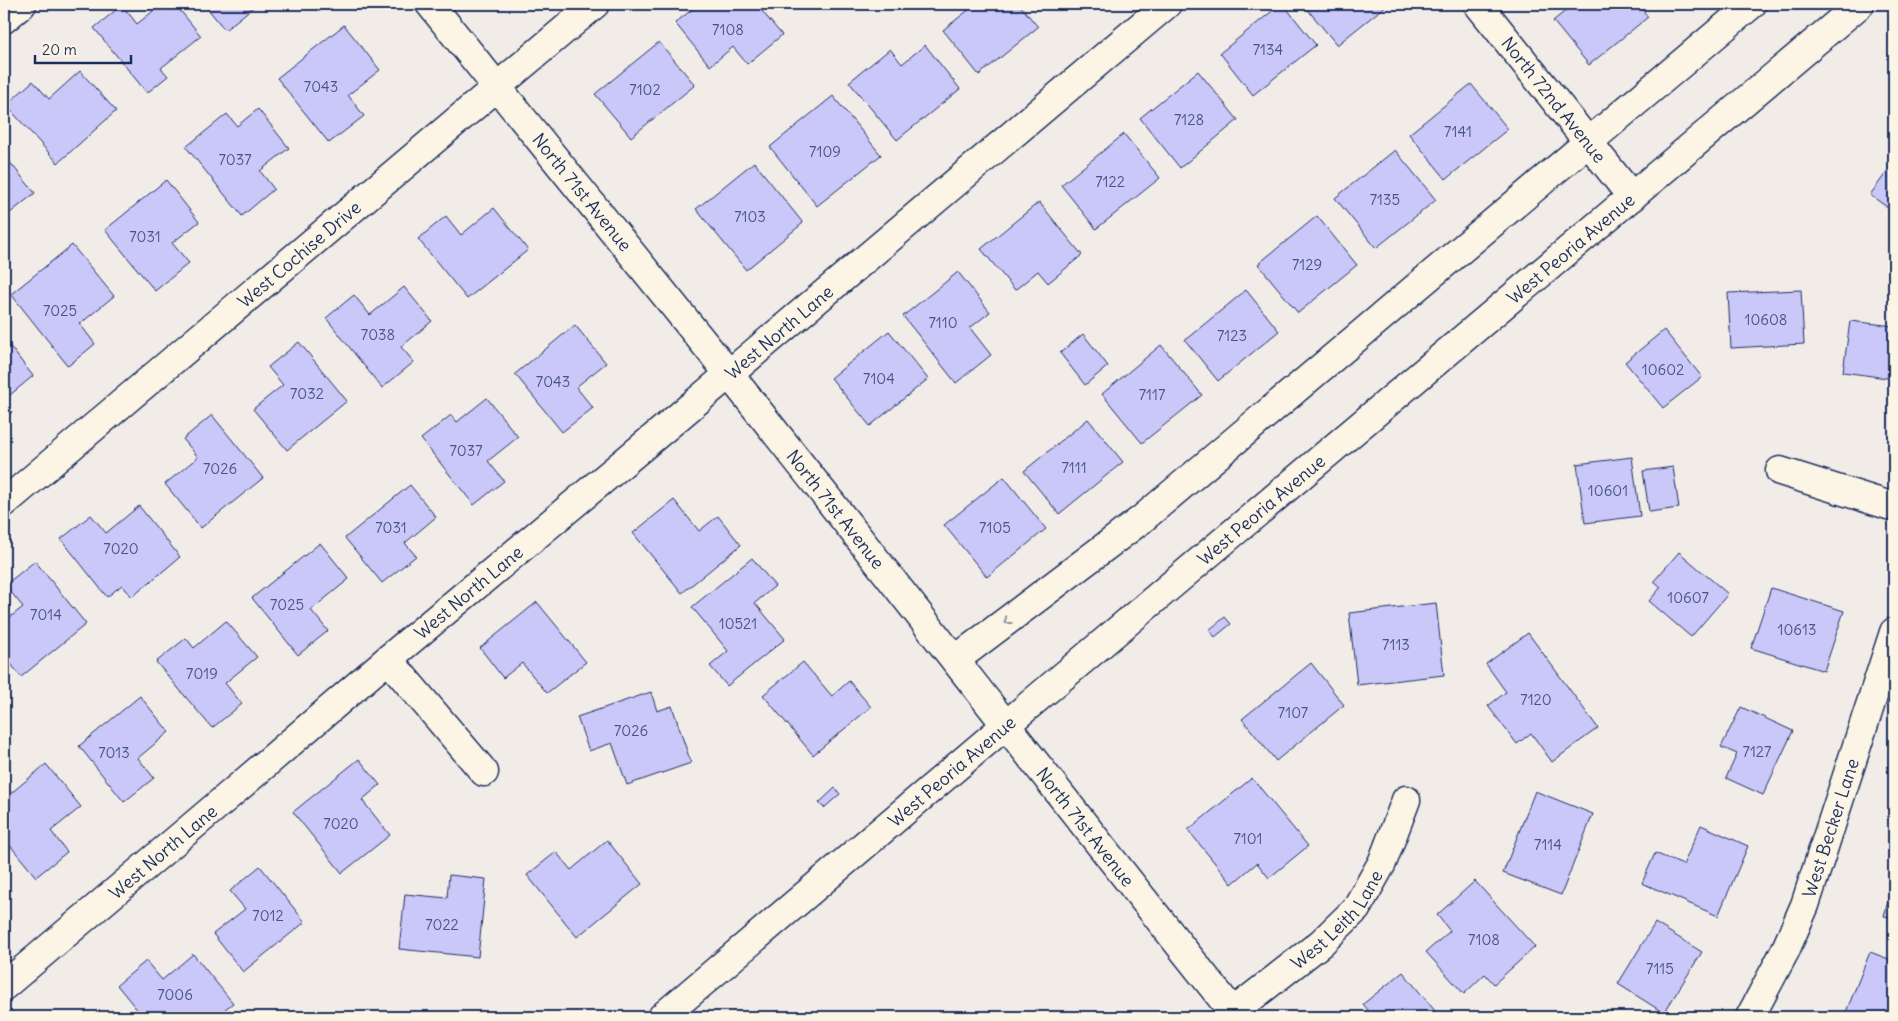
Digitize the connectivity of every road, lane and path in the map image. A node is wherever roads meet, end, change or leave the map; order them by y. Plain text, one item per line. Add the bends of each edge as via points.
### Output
1 (22, 4) edge
2 (430, 4) edge
3 (595, 4) edge
4 (1167, 4) edge
5 (1478, 4) edge
6 (1752, 4) edge
7 (1860, 4) edge
8 (4, 19) edge
9 (497, 86) junction
10 (1589, 142) junction
11 (1632, 197) junction
12 (729, 374) junction
13 (1780, 471) dead end
14 (4, 503) edge
15 (1894, 508) edge
16 (1894, 632) edge
17 (388, 659) junction
18 (955, 660) junction
19 (1006, 725) junction
20 (484, 772) dead end
21 (1406, 800) dead end
22 (4, 986) edge
23 (1235, 1015) edge
24 (662, 1017) edge
25 (1750, 1017) edge

1 - 8 street
2 - 9 street, North 71st Avenue
3 - 9 street, West Cochise Drive
4 - 12 street, West North Lane
5 - 10 street, North 72nd Avenue
6 - 10 street
7 - 11 street, West Peoria Avenue
9 - 12 street, North 71st Avenue
9 - 14 street, West Cochise Drive
10 - 11 street, North 72nd Avenue
10 -> 18 street via 1142,519
11 - 19 street, West Peoria Avenue
12 - 17 street, West North Lane
12 - 18 street, North 71st Avenue
13 - 15 street
16 - 25 street, West Becker Lane via 1805,905
17 - 20 street
17 - 22 street, West North Lane
18 - 19 street, North 71st Avenue
19 - 23 street, North 71st Avenue
19 - 24 street, West Peoria Avenue
21 - 23 street, West Leith Lane via 1382,863 1356,909 1321,943

